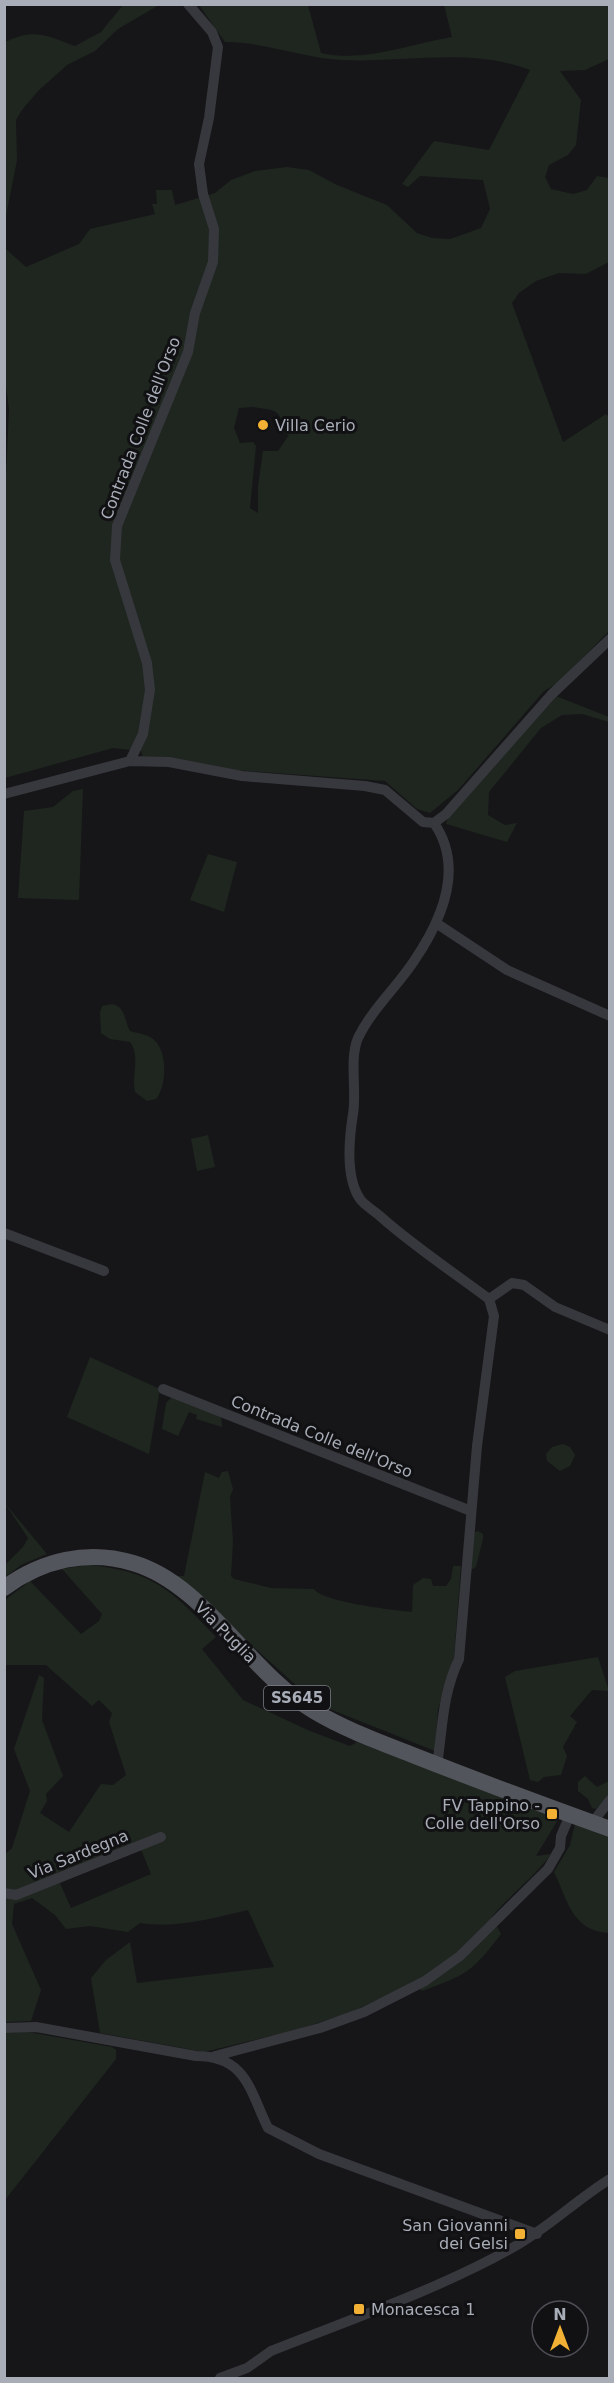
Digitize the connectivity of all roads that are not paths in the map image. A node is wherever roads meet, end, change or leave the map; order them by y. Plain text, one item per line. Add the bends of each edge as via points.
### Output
1 (188, 4) edge
2 (609, 639) edge
3 (130, 761) junction
4 (4, 794) edge
5 (434, 823) junction
6 (436, 923) junction
7 (609, 1016) edge
8 (4, 1233) edge
9 (104, 1271) dead end
10 (489, 1299) junction
11 (609, 1330) edge
12 (163, 1389) dead end
13 (471, 1511) junction
14 (4, 1588) edge
15 (438, 1765) junction
16 (609, 1800) edge
17 (570, 1815) junction
18 (592, 1822) junction
19 (609, 1829) edge
20 (161, 1837) dead end
21 (4, 1893) edge
22 (4, 2028) edge
23 (215, 2056) junction
24 (609, 2179) edge
25 (537, 2234) junction
26 (220, 2379) edge

1 - 3 street, Contrada Colle dell'Orso via 212,32 218,47 199,164 214,229 213,262 195,313 188,352 117,526 115,560 147,663 150,690 143,734
2 - 5 street via 551,695
3 - 4 street
3 - 5 street via 169,762 242,776 385,790 423,822
5 - 6 street via 443,836 450,878
6 - 7 street via 507,970
6 - 10 street via 414,962 357,1040 356,1097 349,1137 352,1177 360,1199
8 - 9 street
10 - 11 street via 512,1284 524,1285 555,1308
10 - 13 street via 495,1327 484,1387
12 - 13 street, Contrada Colle dell'Orso
13 - 15 street via 459,1659 442,1706
14 - 15 main road, Via Puglia / SS645 via 23,1575 66,1559 108,1558 152,1570 184,1590 276,1683 313,1711
15 - 17 main road, SS645
16 - 18 street
17 - 18 main road, SS645
17 - 23 street via 560,1848 542,1875 459,1956 425,1981 364,2012 320,2028
18 - 19 main road, SS645
20 - 21 street, Via Sardegna via 16,1895
22 - 23 street via 36,2027 196,2056
23 - 25 street via 242,2073 254,2091 268,2128 319,2154
24 - 25 street
25 - 26 street via 458,2276 271,2351 247,2368

